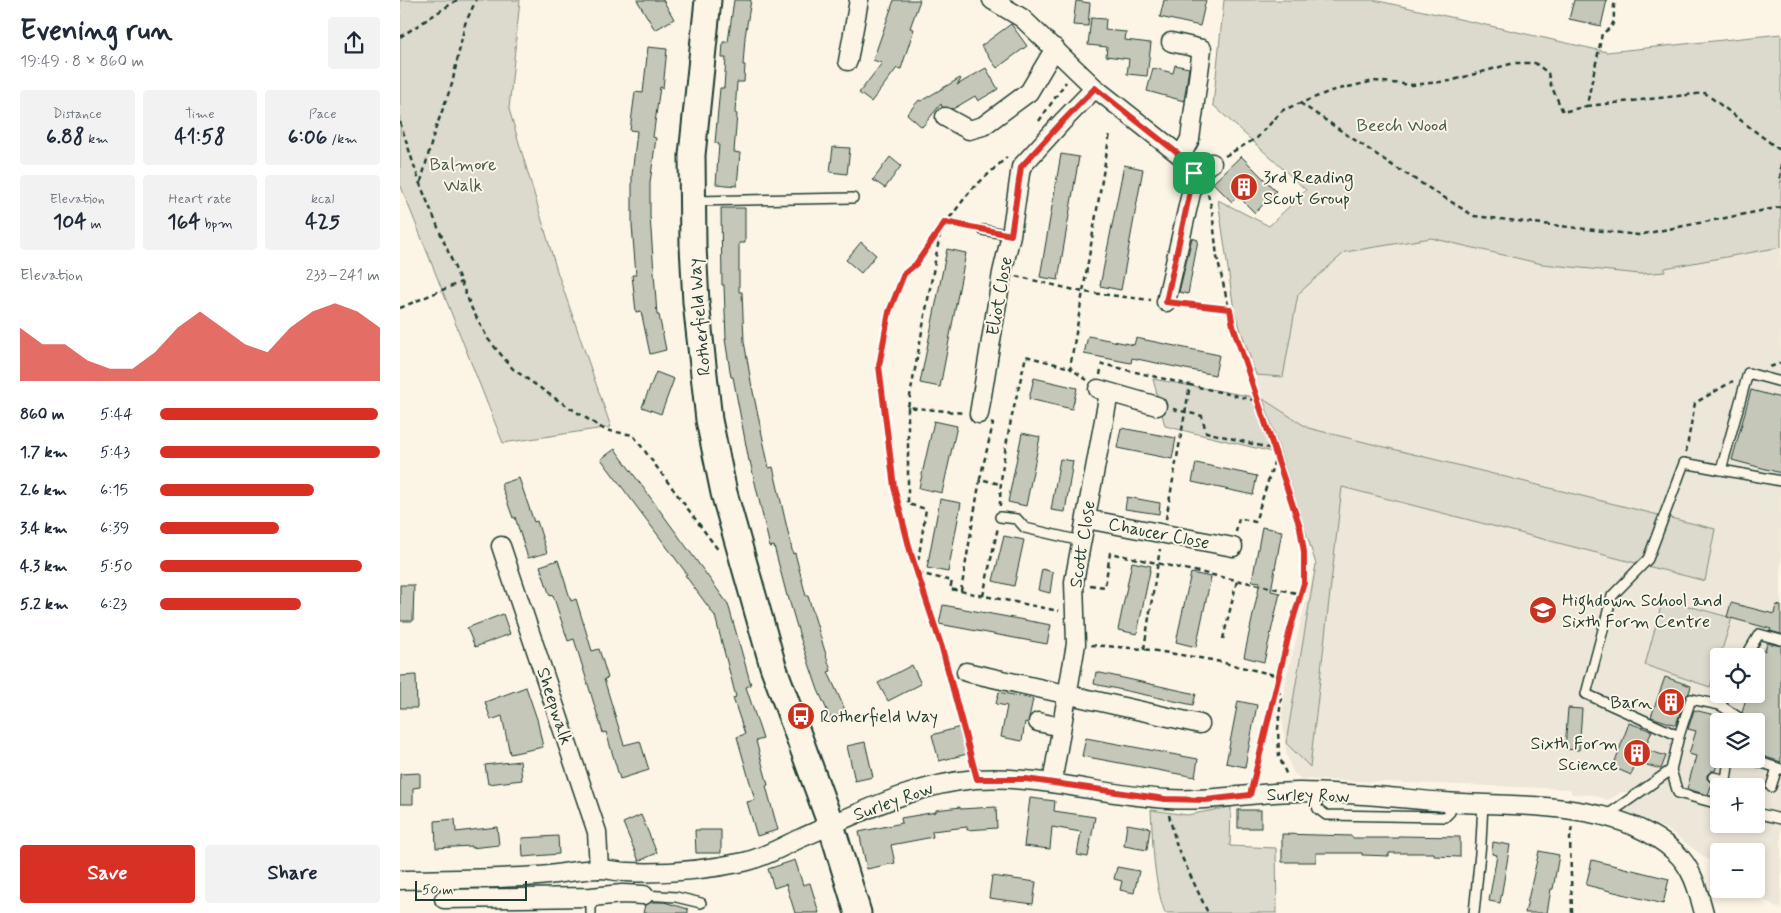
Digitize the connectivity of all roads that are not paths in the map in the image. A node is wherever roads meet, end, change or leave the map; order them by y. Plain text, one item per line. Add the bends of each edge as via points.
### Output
1 (708, 0) edge
2 (859, 0) edge
3 (992, 0) edge
4 (1171, 42) dead end
5 (1055, 48) junction
6 (848, 61) dead end
7 (1095, 88) junction
8 (945, 117) dead end
9 (1181, 156) junction
10 (1212, 163) road end
11 (1194, 173) junction
12 (853, 198) dead end
13 (692, 201) junction
14 (983, 230) road end
15 (1011, 235) junction
16 (1166, 302) road end
17 (1781, 382) edge
18 (1157, 406) road end
19 (979, 414) road end
20 (1721, 470) junction
21 (1781, 481) edge
22 (1000, 517) road end
23 (1086, 519) junction
24 (1081, 541) junction
25 (502, 546) dead end
26 (1233, 547) road end
27 (1781, 640) edge
28 (1751, 648) edge
29 (966, 672) dead end
30 (1067, 695) junction
31 (1720, 705) joint
32 (1732, 713) edge
33 (1038, 722) dead end
34 (1200, 724) dead end
35 (1061, 727) junction
36 (1678, 736) junction
37 (1765, 764) edge
38 (1728, 768) edge
39 (1779, 768) edge
40 (1672, 770) junction
41 (1713, 777) dead end
42 (1052, 783) junction
43 (1771, 787) dead end
44 (1710, 802) edge
45 (1483, 804) junction
46 (1765, 815) edge
47 (1606, 816) junction
48 (1781, 819) edge
49 (831, 826) junction
50 (594, 869) junction
51 (400, 880) edge
52 (644, 895) joint
53 (444, 899) dead end
54 (702, 903) dead end
55 (591, 905) edge
56 (858, 913) edge
57 (1474, 913) edge
58 (1704, 913) edge

1 - 13 street, Rotherfield Way via 692,155
2 - 6 street
3 - 5 street via 1022,18
4 - 9 street via 1202,49 1190,139
5 - 7 street
5 - 8 street via 1029,92 983,126 969,130
7 - 9 street
7 - 15 street, Eliot Close via 1021,167
9 - 11 street
10 - 11 street
11 - 16 street
12 - 13 lane
13 - 49 street, Rotherfield Way via 696,302 708,420 724,493 773,666
14 - 15 lane
15 - 19 street, Eliot Close
17 - 20 lane via 1748,374
18 - 23 street, Scott Close via 1103,391
20 - 21 lane
20 - 36 lane via 1684,463 1648,559 1612,596 1586,694
22 - 24 lane via 1017,519 1025,528
23 - 24 street, Scott Close
23 - 26 street, Chaucer Close
24 - 30 street, Scott Close via 1074,582 1076,644
25 - 50 street, Sheepwalk via 597,832
27 - 28 lane via 1759,634
29 - 30 street
30 - 34 street
30 - 35 street, Scott Close
31 - 32 lane
31 - 36 lane via 1691,699
33 - 35 street
35 - 42 street, Scott Close
36 - 40 lane
37 - 39 lane
38 - 41 lane via 1726,780
39 - 43 lane
40 - 44 lane via 1678,794
40 - 47 lane
42 - 45 street, Surley Row via 1165,799 1206,800 1305,792
42 - 49 street, Surley Row via 1026,779 944,783 919,789
45 - 47 street, Surley Row via 1574,810
45 - 57 lane
46 - 48 lane
47 - 58 street, Surley Row via 1627,823 1675,851 1686,863 1697,886
49 - 50 street, Surley Row via 748,861 679,872
49 - 56 street, Rotherfield Way
50 - 51 street, Surley Row via 540,876
50 - 55 street, Sheepwalk
52 - 54 lane
52 - 55 street via 622,894
53 - 55 street

